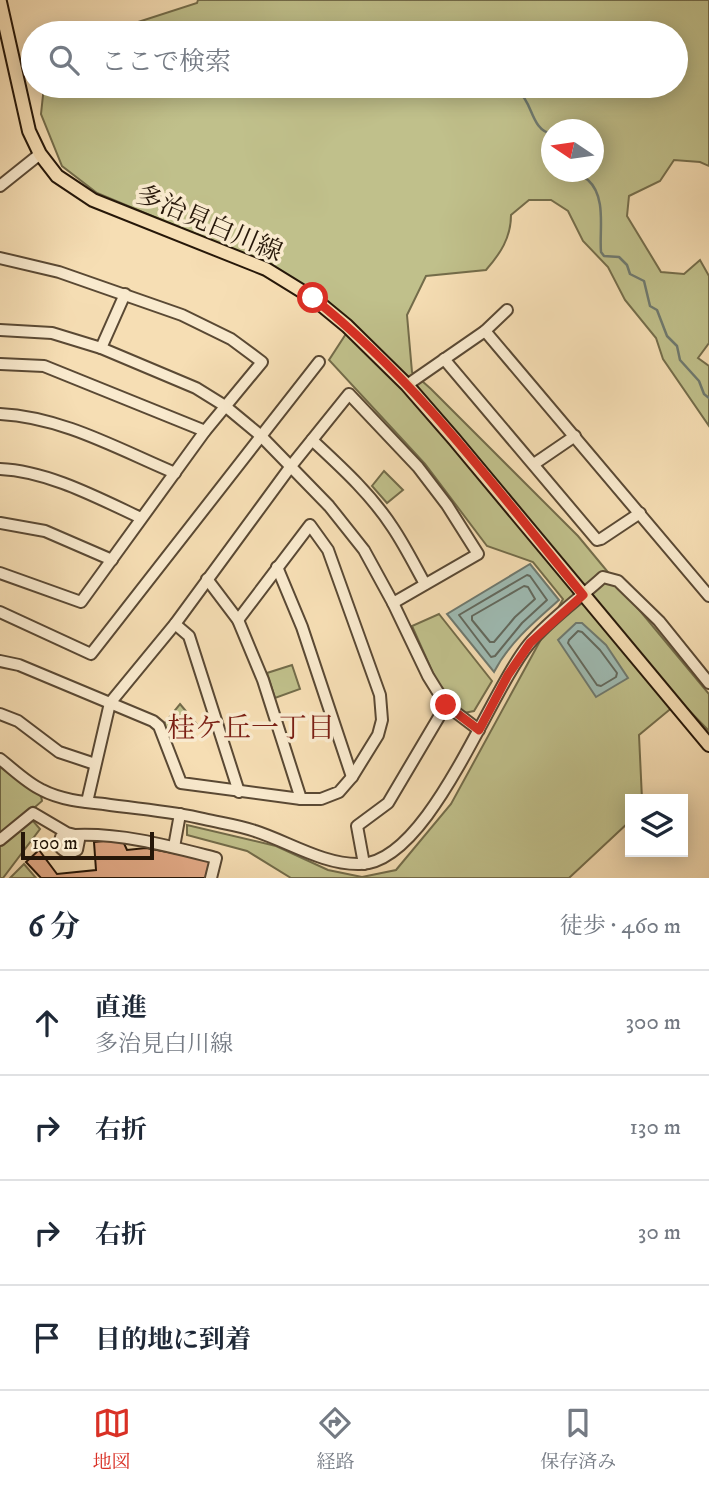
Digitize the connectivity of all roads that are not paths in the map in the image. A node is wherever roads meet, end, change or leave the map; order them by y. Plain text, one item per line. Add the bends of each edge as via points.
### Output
1 (0, 2) edge
2 (40, 154) junction
3 (0, 185) edge
4 (0, 258) edge
5 (125, 294) junction
6 (507, 310) dead end
7 (0, 330) edge
8 (485, 331) junction
9 (101, 348) junction
10 (444, 359) junction
11 (319, 362) dead end
12 (0, 364) edge
13 (407, 385) junction
14 (225, 406) junction
15 (0, 414) edge
16 (205, 431) junction
17 (260, 435) junction
18 (575, 436) junction
19 (312, 440) junction
20 (534, 464) junction
21 (291, 466) junction
22 (0, 469) edge
23 (175, 473) junction
24 (640, 513) junction
25 (141, 518) junction
26 (0, 523) edge
27 (112, 560) junction
28 (277, 567) junction
29 (0, 573) edge
30 (207, 579) junction
31 (425, 584) junction
32 (583, 595) junction
33 (709, 596) edge
34 (393, 603) junction
35 (0, 612) edge
36 (238, 620) junction
37 (175, 624) junction
38 (0, 661) edge
39 (709, 683) edge
40 (110, 703) junction
41 (446, 705) junction
42 (0, 714) edge
43 (479, 730) junction
44 (709, 745) edge
45 (0, 759) edge
46 (95, 764) junction
47 (352, 778) junction
48 (239, 792) junction
49 (301, 799) junction
50 (87, 802) junction
51 (180, 814) junction
52 (0, 840) edge
53 (174, 847) junction
54 (364, 864) junction
55 (211, 878) edge

1 - 2 main road, 多治見白川線 via 22,106
2 - 3 street
2 - 13 main road, 多治見白川線 via 57,176 93,200 266,269 313,298
4 - 5 street
5 - 9 street
5 - 14 street via 231,339 262,362
6 - 8 street
7 - 9 street via 52,333
8 - 10 street
8 - 18 street
9 - 14 street via 196,387
10 - 13 street
10 - 20 street
11 - 17 street
12 - 16 street via 44,366
13 - 32 main road, 多治見白川線
14 - 16 street
14 - 17 street
15 - 23 street via 54,422
16 - 23 street
17 - 21 street
17 - 35 street via 91,654
18 - 20 street
18 - 24 street
19 - 21 street
19 - 31 street via 375,503
19 - 31 street via 349,394 418,467 478,554
20 - 24 street via 597,540
21 - 30 street
21 - 34 street via 364,550
22 - 25 street via 57,482
23 - 25 street
24 - 33 street
25 - 27 street
26 - 27 street via 45,531
27 - 29 street via 81,602
28 - 36 street
28 - 47 street
28 - 47 street via 310,526 328,550 380,695 378,735
30 - 36 street
30 - 37 street
31 - 34 street
32 - 39 street via 603,577 618,580 659,621
32 - 43 street via 530,643
32 - 44 main road, 多治見白川線
34 - 41 street
36 - 49 street via 263,680
37 - 40 street
37 - 48 street via 189,636
38 - 40 street
40 - 46 street
40 - 48 street via 159,726 181,783
41 - 43 street
41 - 54 street via 388,803 357,826
42 - 46 street via 18,721 59,752
43 - 54 street via 409,840 388,856
45 - 50 street via 41,790
46 - 50 street
47 - 49 street via 339,792 321,799
48 - 49 street
50 - 51 street
51 - 53 street
51 - 54 street via 252,830 339,863
52 - 53 street via 33,813 71,834 105,834
53 - 55 street via 216,858

